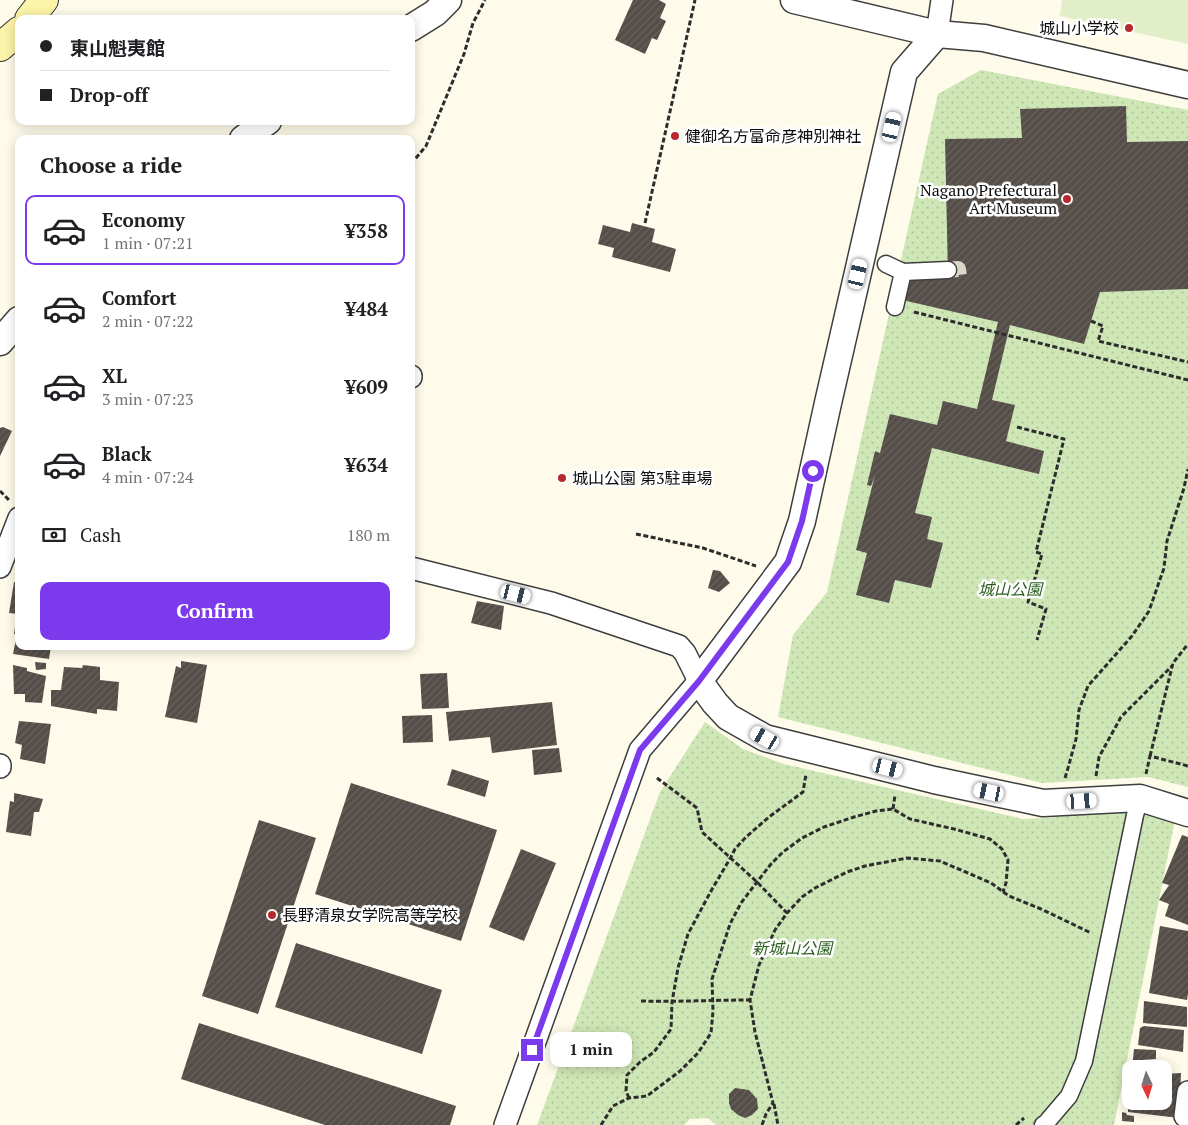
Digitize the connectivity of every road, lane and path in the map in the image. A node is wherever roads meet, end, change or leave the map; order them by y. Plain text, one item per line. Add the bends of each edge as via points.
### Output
1 (44, 0) edge
2 (448, 0) edge
3 (485, 0) edge
4 (695, 0) edge
5 (794, 0) edge
6 (942, 0) edge
7 (32, 15) edge
8 (415, 26) edge
9 (15, 34) edge
10 (937, 34) junction
11 (0, 47) edge
12 (1188, 86) edge
13 (262, 125) edge
14 (249, 135) edge
15 (415, 159) edge
16 (645, 223) dead end
17 (886, 264) dead end
18 (948, 270) tunnel mouth
19 (903, 272) junction
20 (895, 307) joint
21 (1091, 322) dead end
22 (15, 325) edge
23 (0, 342) edge
24 (1188, 362) edge
25 (1188, 380) edge
26 (1017, 427) dead end
27 (1188, 469) edge
28 (15, 528) edge
29 (636, 534) dead end
30 (756, 566) dead end
31 (0, 567) edge
32 (415, 569) edge
33 (1037, 640) dead end
34 (1188, 644) edge
35 (1172, 666) junction
36 (699, 681) junction
37 (1150, 756) junction
38 (808, 766) dead end
39 (1188, 766) edge
40 (657, 778) dead end
41 (1095, 784) dead end
42 (1061, 786) dead end
43 (1142, 789) junction
44 (1188, 813) edge
45 (731, 857) junction
46 (757, 882) junction
47 (1003, 892) junction
48 (787, 913) junction
49 (1094, 934) dead end
50 (712, 1000) junction
51 (750, 1000) junction
52 (641, 1001) dead end
53 (672, 1002) junction
54 (1188, 1092) edge
55 (630, 1098) junction
56 (773, 1103) junction
57 (1030, 1114) dead end
58 (1188, 1116) edge
59 (505, 1125) edge
60 (601, 1125) edge
61 (762, 1125) edge
62 (778, 1125) edge
63 (1016, 1125) edge
64 (1043, 1125) edge

1 - 7 main road
2 - 8 street via 435,14
3 - 15 path via 473,23 464,54 426,146
4 - 16 path
5 - 10 street
6 - 10 street
9 - 11 main road
10 - 12 street via 984,38
10 - 36 street via 904,72 802,521 788,562
13 - 14 street
17 - 19 street
18 - 19 street
19 - 20 street
20 - 25 path
21 - 24 path via 1103,326 1098,341
22 - 23 street
26 - 33 path via 1064,439 1036,552 1042,554 1028,602 1046,609
27 - 42 path via 1167,541 1164,568 1149,611 1132,636 1088,686
28 - 31 street
29 - 30 path via 704,548
32 - 36 street via 551,603 679,646
34 - 35 path
35 - 37 path
35 - 41 path via 1121,717 1099,757
36 - 43 street via 728,717 765,738 934,780 1043,803
36 - 59 street via 640,750
37 - 39 path
37 - 43 path
38 - 45 path via 803,792 769,816 746,837
40 - 45 path via 696,808 702,832
43 - 44 street
43 - 64 street via 1084,1061 1069,1096
45 - 46 path
45 - 53 path via 688,934
46 - 47 path via 783,852 802,838 854,816 893,809 910,819 990,839 1008,860
46 - 48 path
46 - 50 path via 730,924 712,979
47 - 48 path via 991,883 940,861 907,858 847,872 815,888
47 - 49 path
48 - 51 path via 775,930 759,965
50 - 51 path
50 - 53 path
50 - 55 path via 711,1033 698,1053 647,1096
51 - 56 path
52 - 53 path
53 - 55 path via 671,1029 654,1052 627,1075 626,1091
54 - 58 street via 1185,1116
55 - 60 path via 613,1106
56 - 61 path
56 - 62 path
57 - 63 path

